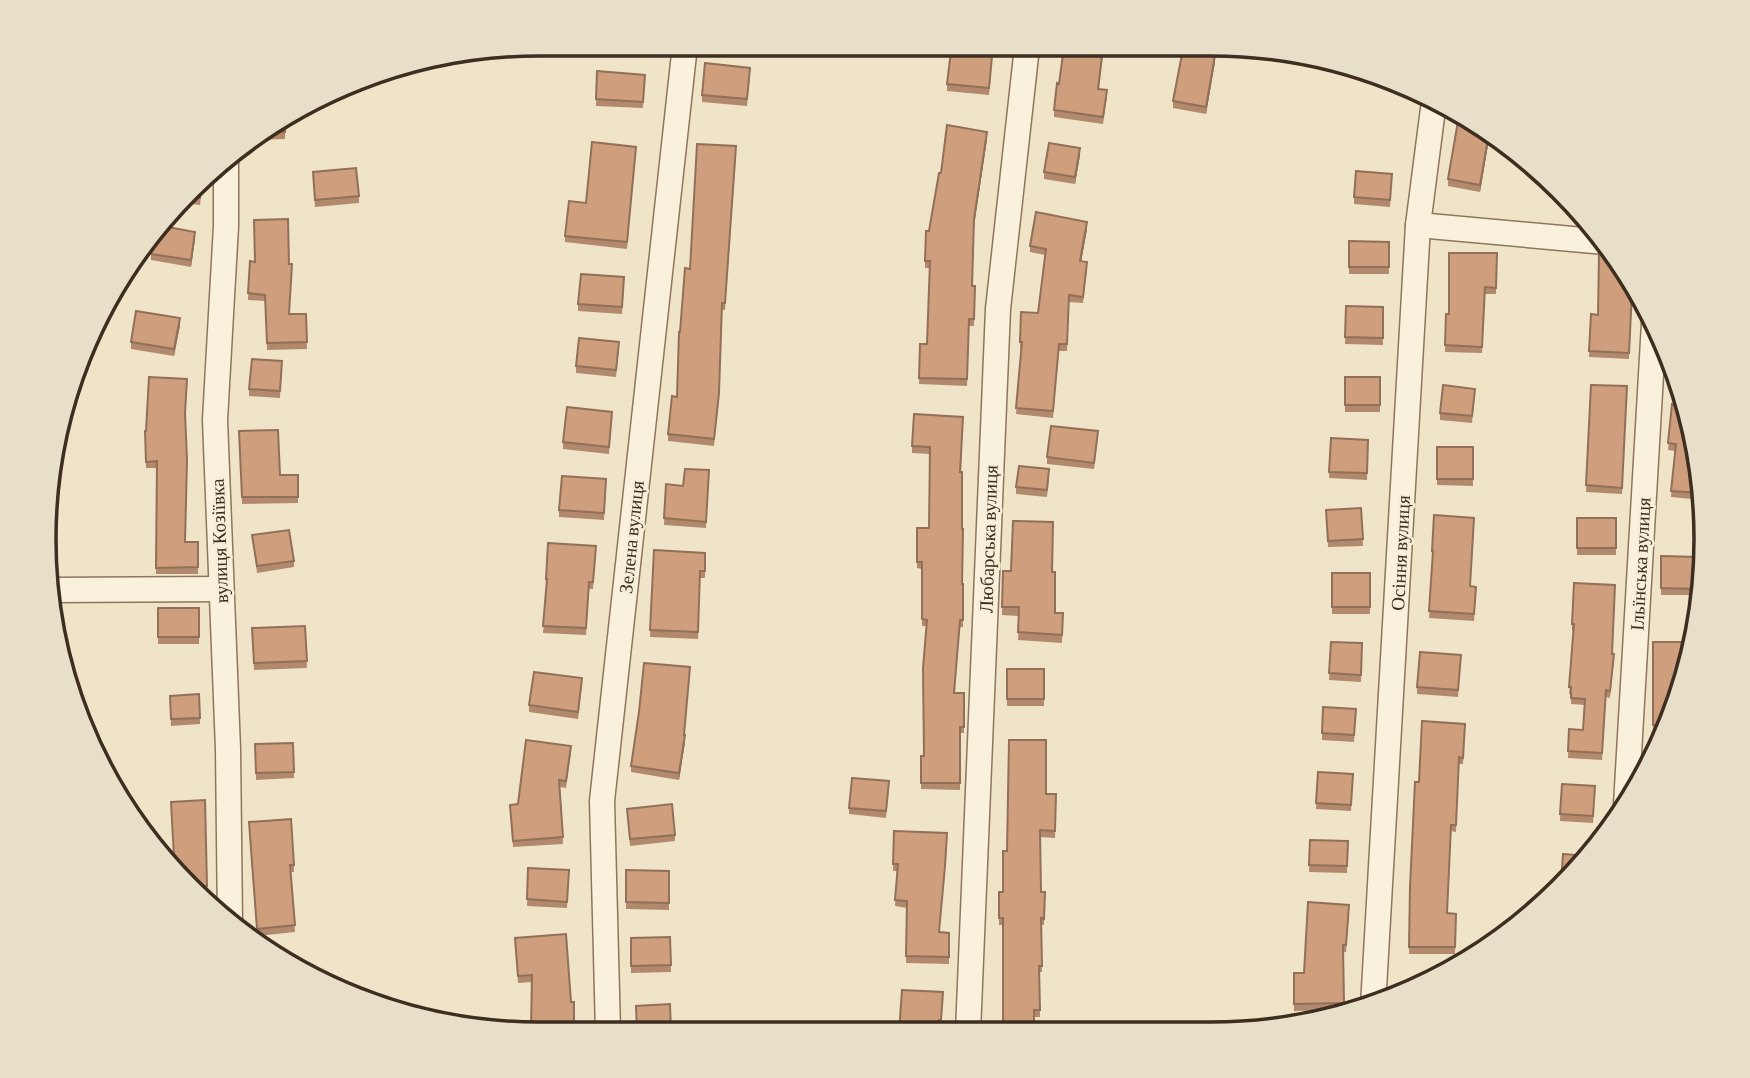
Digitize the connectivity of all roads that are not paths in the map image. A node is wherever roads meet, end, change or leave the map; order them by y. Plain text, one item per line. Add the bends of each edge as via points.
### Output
1 (684, 56) edge
2 (1026, 56) edge
3 (1433, 110) edge
4 (226, 172) edge
5 (1418, 225) junction
6 (1590, 241) edge
7 (1653, 345) edge
8 (221, 589) junction
9 (59, 590) edge
10 (1627, 783) edge
11 (230, 909) edge
12 (1374, 993) edge
13 (608, 1022) edge
14 (968, 1022) edge

1 - 13 street, Зелена вулиця via 602,802
2 - 14 street, Любарська вулиця via 998,309
3 - 5 street, Осіння вулиця
4 - 8 street, вулиця Козіївка via 215,420
5 - 6 street
5 - 12 street, Осіння вулиця
7 - 10 street, Ільїнська вулиця
8 - 9 street
8 - 11 street, вулиця Козіївка

